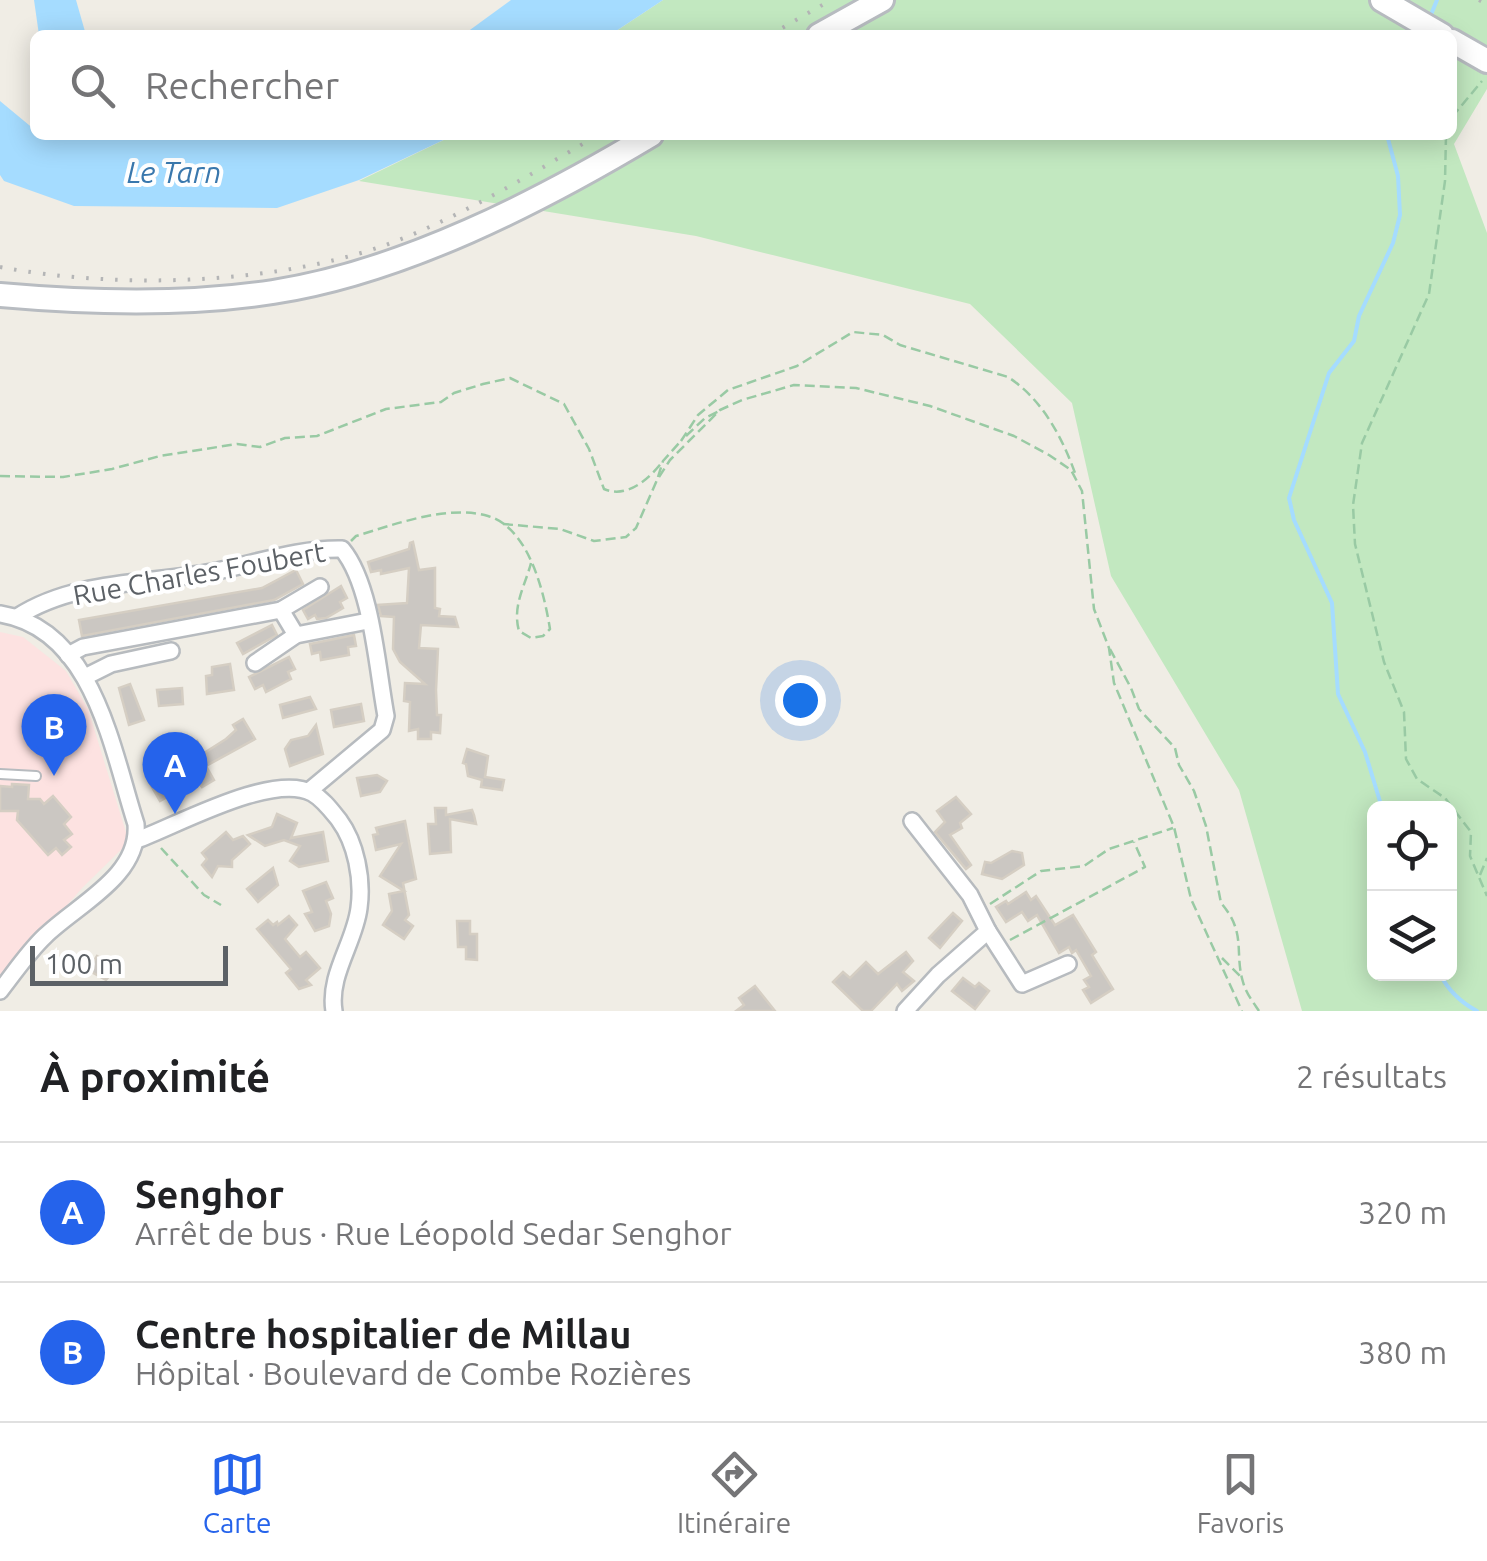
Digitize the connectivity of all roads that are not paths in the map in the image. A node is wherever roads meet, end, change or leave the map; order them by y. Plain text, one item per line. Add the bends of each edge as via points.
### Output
1 (882, 0) edge
2 (1386, 2) edge
3 (828, 30) edge
4 (1434, 30) edge
5 (1457, 44) edge
6 (1487, 61) edge
7 (642, 140) edge
8 (0, 295) edge
9 (320, 587) dead end
10 (281, 610) junction
11 (6, 615) edge
12 (368, 620) junction
13 (296, 635) junction
14 (171, 652) dead end
15 (68, 655) junction
16 (255, 663) dead end
17 (85, 677) junction
18 (0, 774) edge
19 (36, 776) dead end
20 (309, 791) junction
21 (912, 821) dead end
22 (144, 838) junction
23 (988, 932) junction
24 (1068, 964) dead end
25 (0, 991) edge
26 (334, 1011) edge
27 (905, 1011) edge

1 - 3 main road
2 - 4 main road
5 - 6 main road
7 - 8 main road via 449,239 330,279 276,292 184,300
9 - 10 street
10 - 13 street
10 - 15 street
11 - 12 street, Rue Charles Foubert via 66,594 342,549 364,588
11 - 15 street
12 - 13 street
12 - 20 street, Rue Charles Foubert via 386,716 382,730
13 - 16 street
14 - 17 street via 111,664
15 - 17 street
17 - 22 street
18 - 19 lane
20 - 22 street via 262,792
20 - 26 street via 350,840 360,886
21 - 23 street via 980,911
22 - 25 street via 125,868 45,936
23 - 24 street via 1022,984
23 - 27 street

